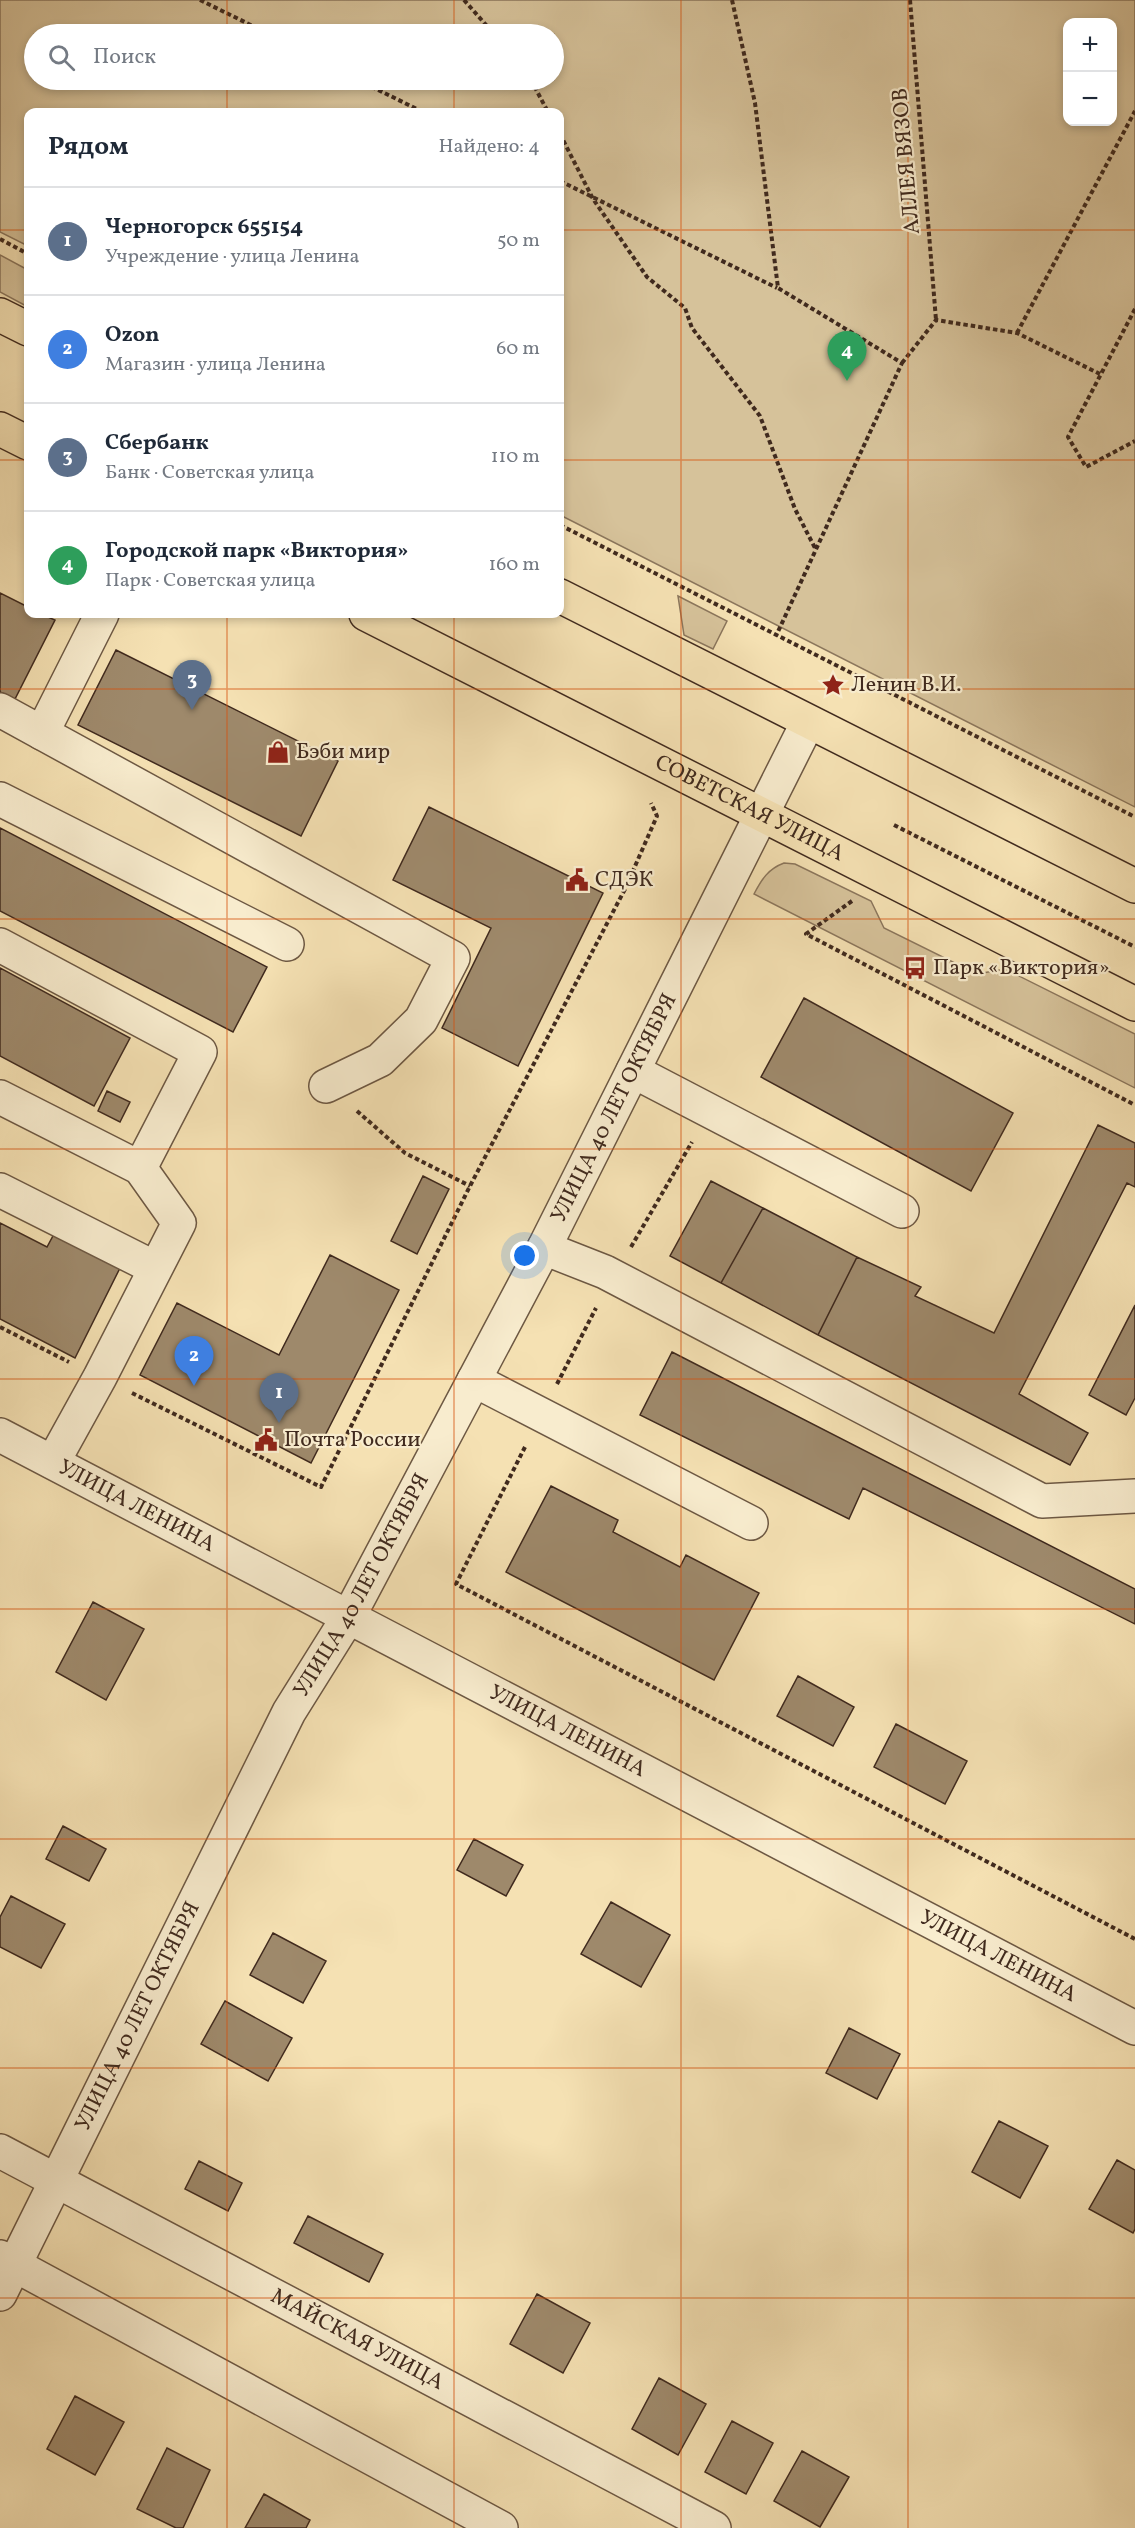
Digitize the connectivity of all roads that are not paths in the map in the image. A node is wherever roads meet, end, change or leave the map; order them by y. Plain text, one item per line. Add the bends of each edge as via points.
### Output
1 (0, 315) edge
2 (24, 327) edge
3 (0, 429) edge
4 (24, 441) edge
5 (564, 598) edge
6 (100, 618) edge
7 (374, 618) edge
8 (0, 710) edge
9 (808, 722) junction
10 (42, 733) junction
11 (0, 799) edge
12 (762, 814) junction
13 (1135, 886) edge
14 (287, 944) dead end
15 (0, 945) edge
16 (1135, 1004) edge
17 (633, 1071) junction
18 (326, 1086) road end
19 (0, 1097) edge
20 (140, 1168) junction
21 (0, 1190) edge
22 (902, 1210) dead end
23 (544, 1248) junction
24 (155, 1268) junction
25 (474, 1380) junction
26 (0, 1435) edge
27 (54, 1462) junction
28 (1131, 1490) edge
29 (751, 1523) dead end
30 (349, 1616) junction
31 (1135, 2028) edge
32 (0, 2151) edge
33 (56, 2181) junction
34 (7, 2260) edge
35 (0, 2294) edge
36 (501, 2528) edge
37 (714, 2528) edge

1 - 2 main road
3 - 4 main road
5 - 9 main road
6 - 10 street
7 - 12 main road, СОВЕТСКАЯ УЛИЦА
8 - 10 street
9 - 12 street, УЛИЦА 40 ЛЕТ ОКТЯБРЯ
9 - 13 main road
10 - 18 street via 453,958 421,1020 380,1060
11 - 14 street
12 - 16 main road, СОВЕТСКАЯ УЛИЦА
12 - 17 street, УЛИЦА 40 ЛЕТ ОКТЯБРЯ
15 - 20 street via 200,1052
17 - 22 street
17 - 23 street, УЛИЦА 40 ЛЕТ ОКТЯБРЯ
19 - 20 street
20 - 24 street via 179,1223
21 - 24 street
23 - 25 street, УЛИЦА 40 ЛЕТ ОКТЯБРЯ
23 - 28 street via 613,1277 1042,1501
24 - 27 street
25 - 29 street
25 - 30 street, УЛИЦА 40 ЛЕТ ОКТЯБРЯ
26 - 27 street, УЛИЦА ЛЕНИНА
27 - 30 street, УЛИЦА ЛЕНИНА
30 - 31 street, УЛИЦА ЛЕНИНА
30 - 33 street, УЛИЦА 40 ЛЕТ ОКТЯБРЯ via 289,1712
32 - 33 street, МАЙСКАЯ УЛИЦА
33 - 34 street, УЛИЦА 40 ЛЕТ ОКТЯБРЯ
33 - 37 street, МАЙСКАЯ УЛИЦА
34 - 35 street, УЛИЦА 40 ЛЕТ ОКТЯБРЯ
34 - 36 street

